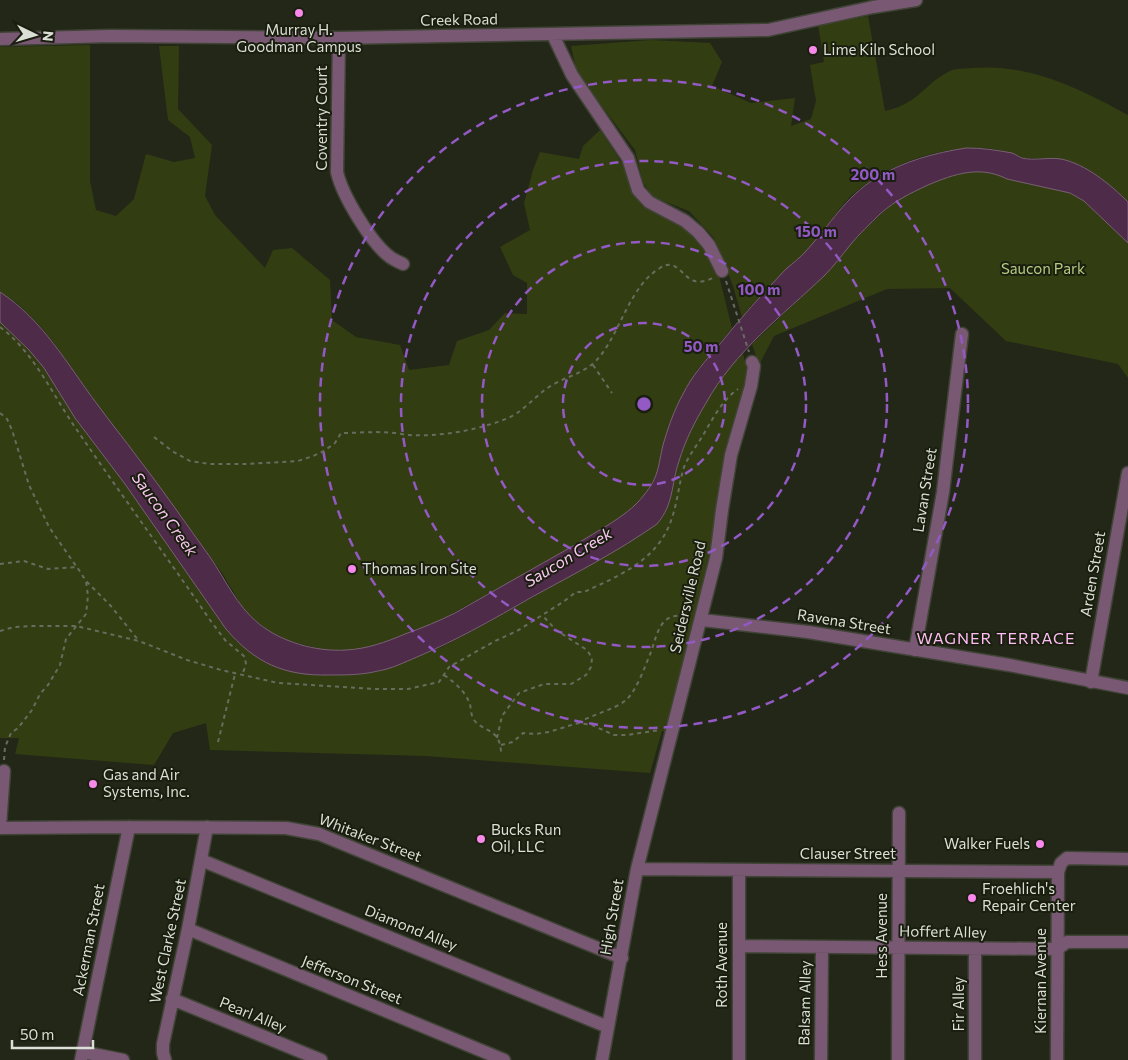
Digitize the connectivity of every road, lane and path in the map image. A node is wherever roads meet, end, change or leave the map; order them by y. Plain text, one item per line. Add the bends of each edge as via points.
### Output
1 (916, 0) edge
2 (553, 35) junction
3 (339, 38) junction
4 (0, 39) edge
5 (404, 264) dead end
6 (722, 271) joint
7 (728, 289) dead end
8 (0, 327) edge
9 (962, 334) dead end
10 (752, 362) joint
11 (593, 365) junction
12 (739, 388) dead end
13 (612, 392) dead end
14 (0, 414) edge
15 (154, 436) dead end
16 (1128, 473) edge
17 (0, 564) edge
18 (77, 566) junction
19 (86, 582) junction
20 (543, 615) junction
21 (698, 619) junction
22 (76, 626) junction
23 (0, 631) edge
24 (139, 641) junction
25 (915, 650) junction
26 (235, 673) junction
27 (242, 675) junction
28 (444, 675) junction
29 (1090, 682) junction
30 (1128, 688) edge
31 (578, 723) junction
32 (668, 731) junction
33 (497, 738) junction
34 (218, 742) dead end
35 (501, 745) junction
36 (0, 747) edge
37 (501, 752) dead end
38 (4, 770) dead end
39 (659, 781) joint
40 (899, 812) dead end
41 (129, 826) junction
42 (0, 827) edge
43 (207, 827) junction
44 (1128, 859) edge
45 (201, 860) junction
46 (638, 868) junction
47 (738, 870) junction
48 (899, 870) junction
49 (1058, 872) junction
50 (188, 930) junction
51 (1128, 942) edge
52 (738, 946) junction
53 (822, 947) junction
54 (898, 947) junction
55 (975, 949) junction
56 (1057, 950) junction
57 (622, 958) junction
58 (172, 999) junction
59 (608, 1027) junction
60 (82, 1056) edge
61 (123, 1060) edge
62 (165, 1060) edge
63 (321, 1060) edge
64 (504, 1060) edge
65 (602, 1060) edge
66 (739, 1060) edge
67 (821, 1060) edge
68 (898, 1060) edge
69 (975, 1060) edge
70 (1056, 1060) edge

1 - 2 street, Creek Road via 768,30
2 - 3 street, Creek Road
2 - 6 street via 572,75 625,152 638,190 649,202 686,221 698,232 709,245
3 - 4 street, Creek Road via 110,36
3 - 5 street, Coventry Court via 340,183 349,204 380,247
6 - 11 path via 712,278 694,281 676,267 660,267 641,287 606,349
7 - 10 path
8 - 27 path via 15,339 40,372 210,620 225,640 245,657
9 - 25 street, Lavan Street via 943,492
10 - 21 street, Seidersville Road via 751,386 732,455 716,558
11 - 13 path
11 - 15 path via 553,384 508,418 472,430 425,435 341,433 335,443 324,451 298,461 219,464 190,461
12 - 20 path via 731,393 692,451 684,468 670,524 657,546 638,565 584,592 576,592
14 - 18 path via 7,419 12,430 29,485 49,527
16 - 29 street, Arden Street
17 - 18 path via 24,561 48,569
18 - 19 path
19 - 22 path via 86,614
19 - 24 path
20 - 28 path via 449,667
20 - 33 path via 556,630 587,650 592,658 592,668 572,684 544,684 519,693 502,716
21 - 25 street, Ravena Street via 808,632
21 - 31 path via 676,616 660,625 643,674 627,699
21 - 32 street, Seidersville Road
22 - 23 path via 14,627
22 - 24 path
22 - 36 path via 66,639 53,677 18,728 10,733 5,747
24 - 26 path via 188,660
25 - 29 street, Ravena Street
26 - 27 path
26 - 34 path
27 - 28 path via 278,683 408,689 439,682
28 - 33 path via 465,694 474,720
29 - 30 street, Ravena Street
31 - 32 path via 592,725 614,735
31 - 35 path via 549,732 523,733 513,742
32 - 39 street, Seidersville Road
33 - 35 path
35 - 37 path
38 - 42 street
39 - 46 street, High Street
40 - 48 street, Hess Avenue
41 - 42 street, Whitaker Street
41 - 43 street, Whitaker Street
41 - 60 street, Ackerman Street
43 - 45 street, West Clarke Street
43 - 57 street, Whitaker Street via 286,828 319,834
44 - 49 street via 1067,858 1060,863
45 - 50 street, West Clarke Street
45 - 59 street, Diamond Alley
46 - 47 street, Clauser Street
46 - 57 street, High Street
47 - 48 street, Clauser Street
47 - 52 street, Roth Avenue
48 - 49 street, Clauser Street
48 - 54 street, Hess Avenue
49 - 56 street, Kiernan Avenue
50 - 58 street, West Clarke Street
50 - 64 street, Jefferson Street
51 - 56 street via 1067,942
52 - 53 street, Hoffert Alley
52 - 66 street, Roth Avenue
53 - 54 street, Hoffert Alley
53 - 67 street, Balsam Alley
54 - 55 street, Hoffert Alley
54 - 68 street, Hess Avenue
55 - 56 street, Hoffert Alley
55 - 69 street, Fir Alley
56 - 70 street, Kiernan Avenue
57 - 59 street, High Street
58 - 62 street, West Clarke Street via 162,1047
58 - 63 street, Pearl Alley
59 - 65 street, High Street
60 - 61 street

